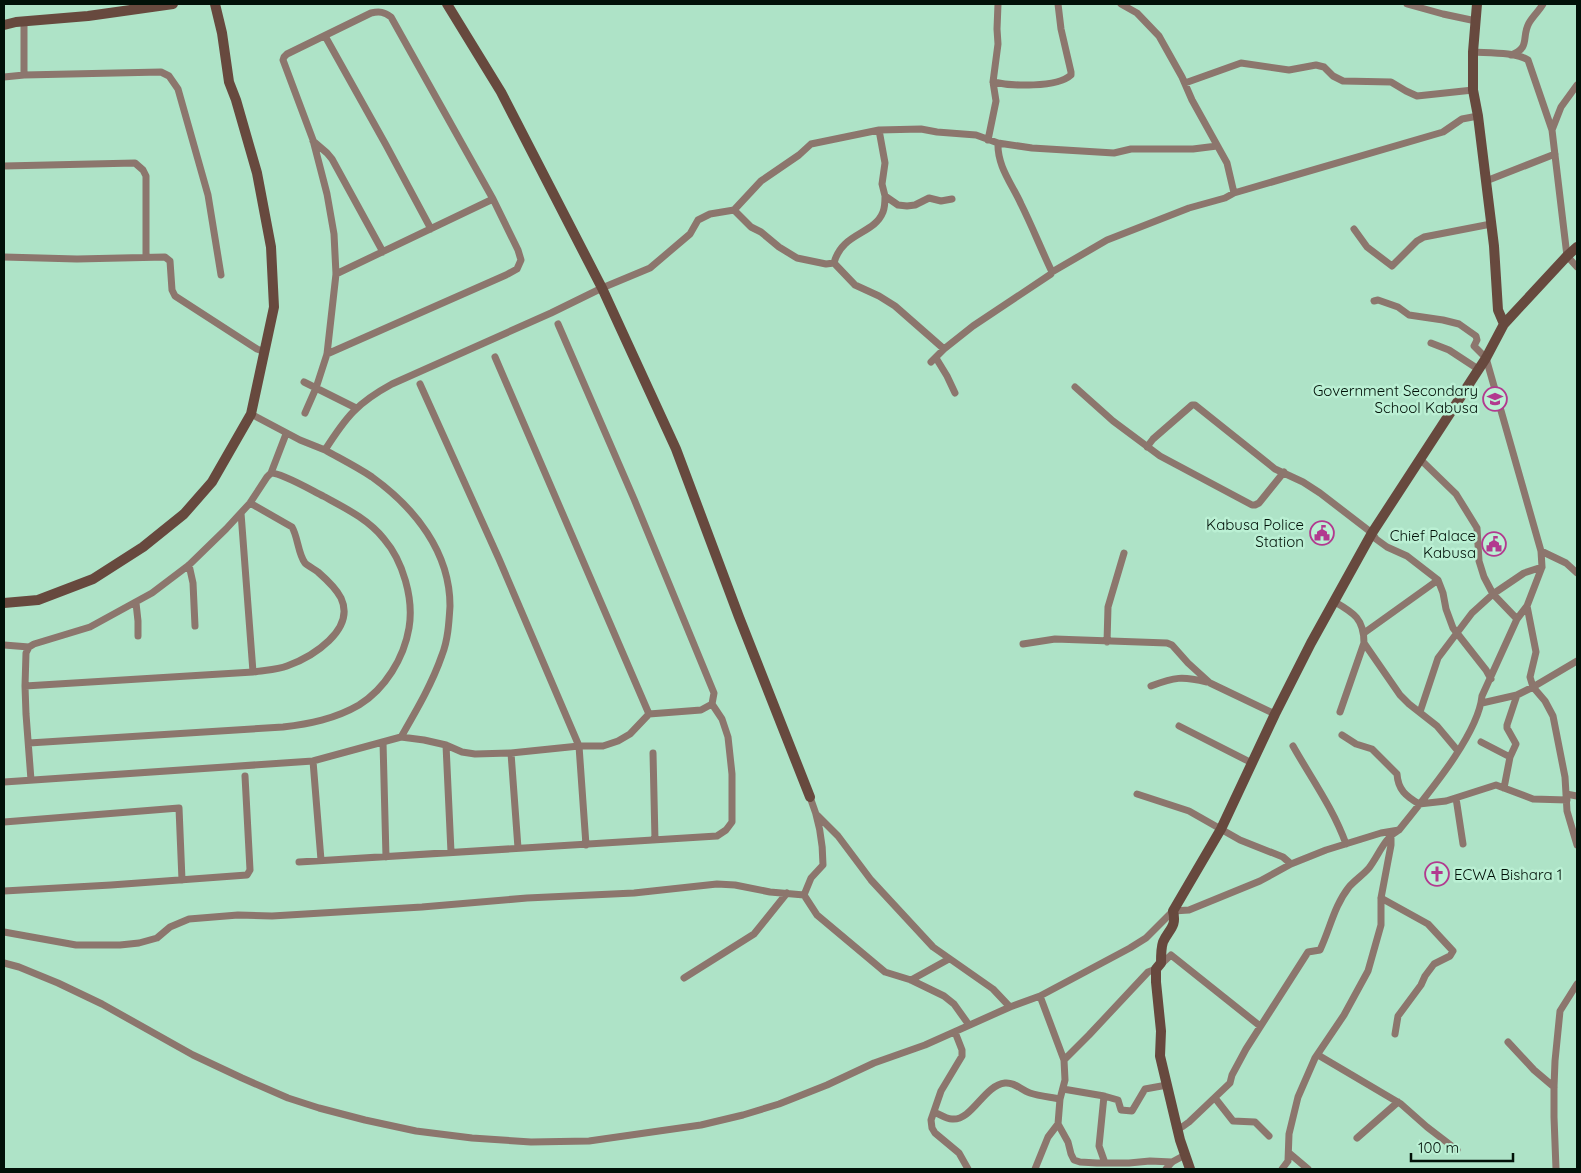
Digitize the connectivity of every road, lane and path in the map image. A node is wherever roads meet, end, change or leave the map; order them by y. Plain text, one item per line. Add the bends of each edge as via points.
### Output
1 (174, 4) edge
2 (215, 4) edge
3 (447, 4) edge
4 (998, 4) edge
5 (1058, 4) edge
6 (1122, 4) edge
7 (1407, 4) edge
8 (1477, 4) edge
9 (1543, 4) edge
10 (1476, 20) junction
11 (24, 22) junction
12 (4, 25) edge
13 (325, 36) junction
14 (1473, 52) junction
15 (1511, 55) junction
16 (24, 75) junction
17 (4, 77) edge
18 (993, 82) junction
19 (1185, 83) junction
20 (1577, 85) edge
21 (1473, 90) junction
22 (1478, 116) junction
23 (880, 130) junction
24 (1552, 130) junction
25 (313, 140) junction
26 (988, 140) junction
27 (998, 143) junction
28 (1217, 146) junction
29 (1555, 154) junction
30 (4, 166) edge
31 (1486, 181) junction
32 (1234, 193) junction
33 (885, 196) junction
34 (493, 199) junction
35 (952, 199) dead end
36 (734, 210) junction
37 (1491, 224) junction
38 (431, 229) junction
39 (1354, 229) dead end
40 (1577, 247) edge
41 (383, 252) junction
42 (1567, 256) junction
43 (4, 257) edge
44 (146, 257) junction
45 (834, 263) junction
46 (1577, 267) edge
47 (1052, 272) junction
48 (336, 274) junction
49 (222, 275) dead end
50 (602, 288) junction
51 (1374, 300) dead end
52 (558, 324) dead end
53 (1504, 324) junction
54 (1431, 344) dead end
55 (944, 349) junction
56 (265, 352) junction
57 (327, 354) junction
58 (495, 356) dead end
59 (1486, 358) junction
60 (1478, 369) junction
61 (304, 382) dead end
62 (420, 384) dead end
63 (1075, 387) dead end
64 (316, 388) junction
65 (955, 394) dead end
66 (356, 408) junction
67 (305, 412) dead end
68 (251, 414) junction
69 (286, 434) junction
70 (1147, 447) junction
71 (325, 450) junction
72 (1421, 460) junction
73 (1284, 472) junction
74 (271, 473) junction
75 (250, 503) junction
76 (241, 513) junction
77 (1372, 533) junction
78 (1541, 551) junction
79 (1124, 553) dead end
80 (189, 565) junction
81 (1542, 567) junction
82 (1577, 574) edge
83 (1438, 580) junction
84 (1493, 594) junction
85 (1335, 602) junction
86 (4, 603) edge
87 (136, 603) junction
88 (1527, 606) junction
89 (1518, 619) junction
90 (195, 626) dead end
91 (1457, 632) junction
92 (1364, 633) junction
93 (138, 636) dead end
94 (1107, 642) junction
95 (1364, 643) junction
96 (1023, 644) dead end
97 (4, 645) edge
98 (29, 648) junction
99 (1577, 661) edge
100 (253, 672) junction
101 (1491, 679) junction
102 (1210, 683) junction
103 (25, 686) junction
104 (1151, 686) dead end
105 (1533, 688) junction
106 (1517, 695) junction
107 (1482, 703) junction
108 (712, 704) junction
109 (1340, 712) dead end
110 (1420, 712) junction
111 (649, 714) junction
112 (1275, 714) junction
113 (1179, 726) dead end
114 (1342, 735) dead end
115 (401, 738) junction
116 (383, 742) junction
117 (1481, 742) dead end
118 (29, 743) junction
119 (446, 745) junction
120 (578, 746) junction
121 (1293, 746) dead end
122 (1458, 751) junction
123 (511, 753) junction
124 (653, 754) dead end
125 (1510, 757) junction
126 (313, 761) junction
127 (1252, 763) junction
128 (245, 776) dead end
129 (31, 780) junction
130 (4, 782) edge
131 (1504, 788) junction
132 (1137, 794) dead end
133 (1577, 796) edge
134 (810, 797) joint
135 (1567, 797) junction
136 (1456, 798) junction
137 (1419, 804) junction
138 (817, 815) junction
139 (4, 822) edge
140 (1221, 829) junction
141 (1399, 830) junction
142 (1380, 833) junction
143 (1389, 837) junction
144 (655, 840) junction
145 (586, 844) junction
146 (1346, 844) junction
147 (1463, 844) dead end
148 (1577, 845) edge
149 (518, 848) junction
150 (451, 852) junction
151 (386, 857) junction
152 (321, 860) junction
153 (299, 862) dead end
154 (1291, 864) junction
155 (182, 880) junction
156 (4, 891) edge
157 (787, 892) junction
158 (804, 895) junction
159 (1381, 898) junction
160 (1173, 911) junction
161 (4, 932) edge
162 (949, 959) junction
163 (4, 963) edge
164 (1156, 969) junction
165 (684, 978) dead end
166 (911, 980) junction
167 (1577, 984) edge
168 (1040, 996) junction
169 (1010, 1007) junction
170 (969, 1025) junction
171 (1260, 1026) junction
172 (955, 1032) junction
173 (1395, 1034) dead end
174 (1508, 1042) dead end
175 (1318, 1054) junction
176 (1064, 1060) junction
177 (1167, 1084) junction
178 (1554, 1087) junction
179 (1063, 1089) junction
180 (1104, 1096) junction
181 (1215, 1098) junction
182 (1060, 1099) junction
183 (1398, 1102) junction
184 (934, 1112) junction
185 (1058, 1124) junction
186 (1177, 1128) junction
187 (1269, 1136) dead end
188 (1357, 1138) dead end
189 (1457, 1150) dead end
190 (1289, 1153) junction
191 (1185, 1156) junction
192 (1172, 1162) junction
193 (1105, 1163) junction
194 (1096, 1166) edge
195 (1129, 1166) edge
196 (968, 1169) edge
197 (1035, 1169) edge
198 (1166, 1169) edge
199 (1190, 1169) edge
200 (1282, 1169) edge
201 (1308, 1169) edge
202 (1556, 1169) edge

1 - 11 street
2 - 56 street via 229,82 257,173 271,247 274,307
3 - 50 street via 501,92
4 - 18 street via 998,44
5 - 18 street via 1070,75 1065,80 1026,85
6 - 19 street via 1159,36
7 - 10 street
8 - 10 street
9 - 15 street via 1527,26 1524,47
10 - 14 street
11 - 12 street
11 - 16 street
13 - 25 street via 287,54 283,60
13 - 34 street via 377,11 391,17
13 - 38 street
14 - 15 street
14 - 21 street
15 - 24 street via 1528,60
16 - 17 street
16 - 49 street via 161,72 169,76 178,89 208,195
18 - 26 street via 995,107
19 - 21 street via 1241,63 1289,70 1316,65 1343,81 1391,82 1417,96
19 - 28 street
20 - 24 street via 1561,107
21 - 22 street
22 - 31 street
22 - 32 street via 1462,119 1432,136
23 - 26 street via 921,129 976,135
23 - 33 street
23 - 36 street via 812,144 761,181
24 - 29 street
25 - 41 street via 332,159
25 - 48 street via 334,234
26 - 27 street
27 - 28 street via 1114,153
27 - 47 street via 1005,175
28 - 32 street via 1227,163
29 - 31 street
29 - 42 street
30 - 44 street via 136,163 146,176
31 - 37 street
32 - 47 street via 1107,240
33 - 35 street via 898,205 907,206 929,198
33 - 45 street via 884,210 878,219 841,246
34 - 38 street
34 - 57 street via 518,250 521,260 517,269
36 - 45 street via 751,227 797,258
36 - 50 street via 704,216 690,234 650,268
37 - 39 street via 1424,237 1392,266 1367,247
37 - 53 street via 1498,310
38 - 41 street
40 - 42 street
41 - 48 street
42 - 46 street
42 - 53 street
43 - 44 street
44 - 56 street via 162,256 170,261 172,290 179,300
45 - 55 street via 855,285 894,306
47 - 55 street
48 - 57 street
50 - 66 street via 392,384
50 - 134 street via 676,449
51 - 59 street via 1398,307 1409,315 1459,324 1476,336 1474,346
52 - 108 street via 714,693
53 - 59 street
54 - 60 street via 1449,350
55 - 65 street via 933,360 947,376
56 - 68 street
57 - 64 street
58 - 111 street
59 - 60 street
59 - 78 street
60 - 72 street
61 - 64 street
62 - 120 street
63 - 70 street
64 - 66 street
64 - 67 street
66 - 71 street
68 - 69 street
68 - 86 street via 212,482 184,514 143,547 93,579 38,600
69 - 71 street
69 - 74 street
70 - 73 street via 1252,505 1259,503
70 - 73 street via 1195,405 1275,469
71 - 115 street via 370,476 403,504 430,536 447,576 450,616 443,654
72 - 77 street
72 - 84 street via 1456,494 1477,528 1479,561
73 - 77 street via 1320,493
74 - 75 street
74 - 118 street via 315,492 362,519 384,539 400,563 408,594 410,628 399,660 378,690 358,706 310,724
75 - 76 street
75 - 100 street via 292,527 305,563 329,582 341,598 343,608 338,629 319,650 286,667
76 - 80 street
76 - 100 street
77 - 83 street via 1387,547 1407,556
77 - 85 street
78 - 81 street
78 - 82 street via 1566,563
79 - 94 street via 1108,607
80 - 87 street
80 - 90 street
81 - 84 street via 1524,573
81 - 88 street
83 - 91 street
83 - 92 street
84 - 89 street
84 - 91 street
85 - 92 street via 1352,612
85 - 112 street
87 - 93 street
87 - 98 street via 90,627
88 - 89 street
88 - 105 street via 1536,652 1530,677
89 - 101 street
91 - 101 street
91 - 110 street via 1438,658
92 - 95 street
94 - 96 street via 1055,639
94 - 102 street via 1167,643
95 - 109 street
95 - 110 street via 1400,695
97 - 98 street
98 - 103 street
99 - 105 street
100 - 103 street
101 - 107 street
102 - 104 street via 1171,678
102 - 112 street
103 - 118 street
105 - 106 street
105 - 135 street via 1553,716
106 - 107 street
106 - 125 street via 1507,728 1516,744
107 - 122 street
108 - 111 street via 702,710
108 - 144 street via 728,737 732,822 717,836
110 - 122 street
111 - 120 street via 630,734 618,741 604,746
112 - 127 street
113 - 127 street
114 - 137 street via 1372,749 1397,774 1402,792
115 - 116 street
115 - 119 street
116 - 126 street
116 - 151 street
117 - 125 street
118 - 129 street
119 - 123 street via 474,754
119 - 150 street
120 - 123 street
120 - 145 street
121 - 146 street via 1325,798
122 - 137 street
123 - 149 street
124 - 144 street
125 - 131 street
126 - 129 street
126 - 152 street
127 - 140 street
128 - 155 street via 249,873
129 - 130 street
131 - 135 street via 1533,799
131 - 136 street via 1496,784
132 - 140 street via 1189,811
133 - 135 street
134 - 138 street
135 - 148 street via 1567,811
136 - 137 street
136 - 147 street
137 - 141 street
138 - 158 street via 823,865 811,878
138 - 162 street via 877,886
139 - 155 street via 179,808
140 - 154 street via 1284,857
140 - 160 street
141 - 142 street
141 - 143 street
142 - 143 street
142 - 146 street
143 - 159 street via 1391,846
143 - 171 street via 1369,868 1348,888 1333,914 1320,950 1308,952
144 - 145 street
145 - 149 street
146 - 154 street
149 - 150 street
150 - 151 street
151 - 152 street
152 - 153 street
154 - 160 street via 1260,881 1189,910
155 - 156 street
157 - 158 street
157 - 161 street via 717,884 634,893 422,907 189,918 157,938 120,945 76,945
157 - 165 street via 754,934
158 - 166 street via 817,915 885,972
159 - 173 street via 1428,924 1453,951 1434,964 1425,976 1398,1016
159 - 175 street via 1381,925 1368,971
160 - 164 street via 1172,929 1163,942 1161,963
160 - 168 street via 1146,938
162 - 166 street
162 - 169 street via 993,989
163 - 172 street via 102,1004 194,1055 288,1098 365,1120 472,1138 589,1142 701,1125 779,1104
164 - 171 street via 1171,955
164 - 176 street via 1148,972
164 - 177 street via 1160,1056
166 - 170 street via 954,1004
167 - 178 street via 1560,1011
168 - 169 street
168 - 176 street
169 - 170 street
170 - 172 street
171 - 181 street via 1230,1083
172 - 184 street via 962,1056 941,1091
174 - 178 street
175 - 183 street
175 - 190 street via 1298,1097 1289,1134
176 - 179 street
177 - 180 street via 1145,1088 1132,1111 1120,1110 1118,1100
177 - 186 street
178 - 202 street
179 - 180 street
179 - 182 street
180 - 193 street via 1100,1146
181 - 186 street via 1189,1122
181 - 187 street via 1233,1122 1255,1122
182 - 184 street via 1032,1094 1014,1084 1003,1083 994,1087 961,1117 953,1120
182 - 185 street
183 - 188 street
183 - 189 street
184 - 196 street via 932,1128 959,1153
185 - 194 street via 1068,1142 1073,1161
185 - 197 street via 1048,1138
186 - 191 street
190 - 200 street
190 - 201 street
191 - 192 street
191 - 199 street
192 - 195 street via 1150,1161
192 - 198 street
193 - 194 street
193 - 195 street

